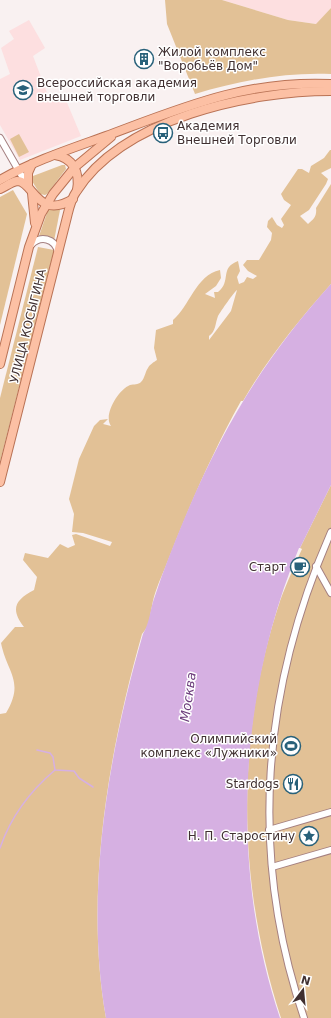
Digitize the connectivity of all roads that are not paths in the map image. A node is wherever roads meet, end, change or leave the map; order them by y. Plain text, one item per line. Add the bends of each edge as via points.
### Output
1 (331, 84) edge
2 (331, 91) edge
3 (141, 123) junction
4 (120, 131) junction
5 (143, 134) junction
6 (0, 138) edge
7 (55, 155) junction
8 (32, 164) junction
9 (75, 167) junction
10 (18, 170) junction
11 (0, 180) edge
12 (0, 189) edge
13 (30, 189) junction
14 (75, 195) junction
15 (47, 204) junction
16 (34, 229) junction
17 (29, 247) junction
18 (58, 254) junction
19 (0, 364) edge
20 (0, 482) edge
21 (331, 532) edge
22 (316, 566) junction
23 (331, 592) edge
24 (331, 812) edge
25 (270, 830) junction
26 (331, 850) edge
27 (272, 867) junction
28 (304, 1018) edge

1 - 3 main road via 286,84 245,89 186,106
2 - 5 main road, УЛИЦА КОСЫГИНА via 274,94 224,103
3 - 4 main road
3 - 5 main road via 136,131
4 - 7 main road
4 - 9 main road
5 - 14 main road, УЛИЦА КОСЫГИНА via 127,142 105,160
6 - 10 street
7 - 8 main road
7 - 9 main road via 67,158
8 - 10 main road
8 - 13 main road via 28,173
9 - 14 main road, УЛИЦА КОСЫГИНА via 79,178
9 - 15 main road
10 - 11 main road
10 - 13 street
12 - 13 main road via 17,181
13 - 15 main road via 37,199
13 - 16 main road via 35,216
14 - 15 main road via 60,204
14 - 18 main road, УЛИЦА КОСЫГИНА
15 - 16 main road
16 - 17 main road, УЛИЦА КОСЫГИНА
17 - 18 street via 36,240 46,239 55,245
17 - 19 main road, УЛИЦА КОСЫГИНА
18 - 20 main road, УЛИЦА КОСЫГИНА
21 - 22 street
22 - 23 street
22 - 25 street via 295,626 278,705 271,759
24 - 25 street
25 - 27 street
26 - 27 street
27 - 28 street via 287,960

